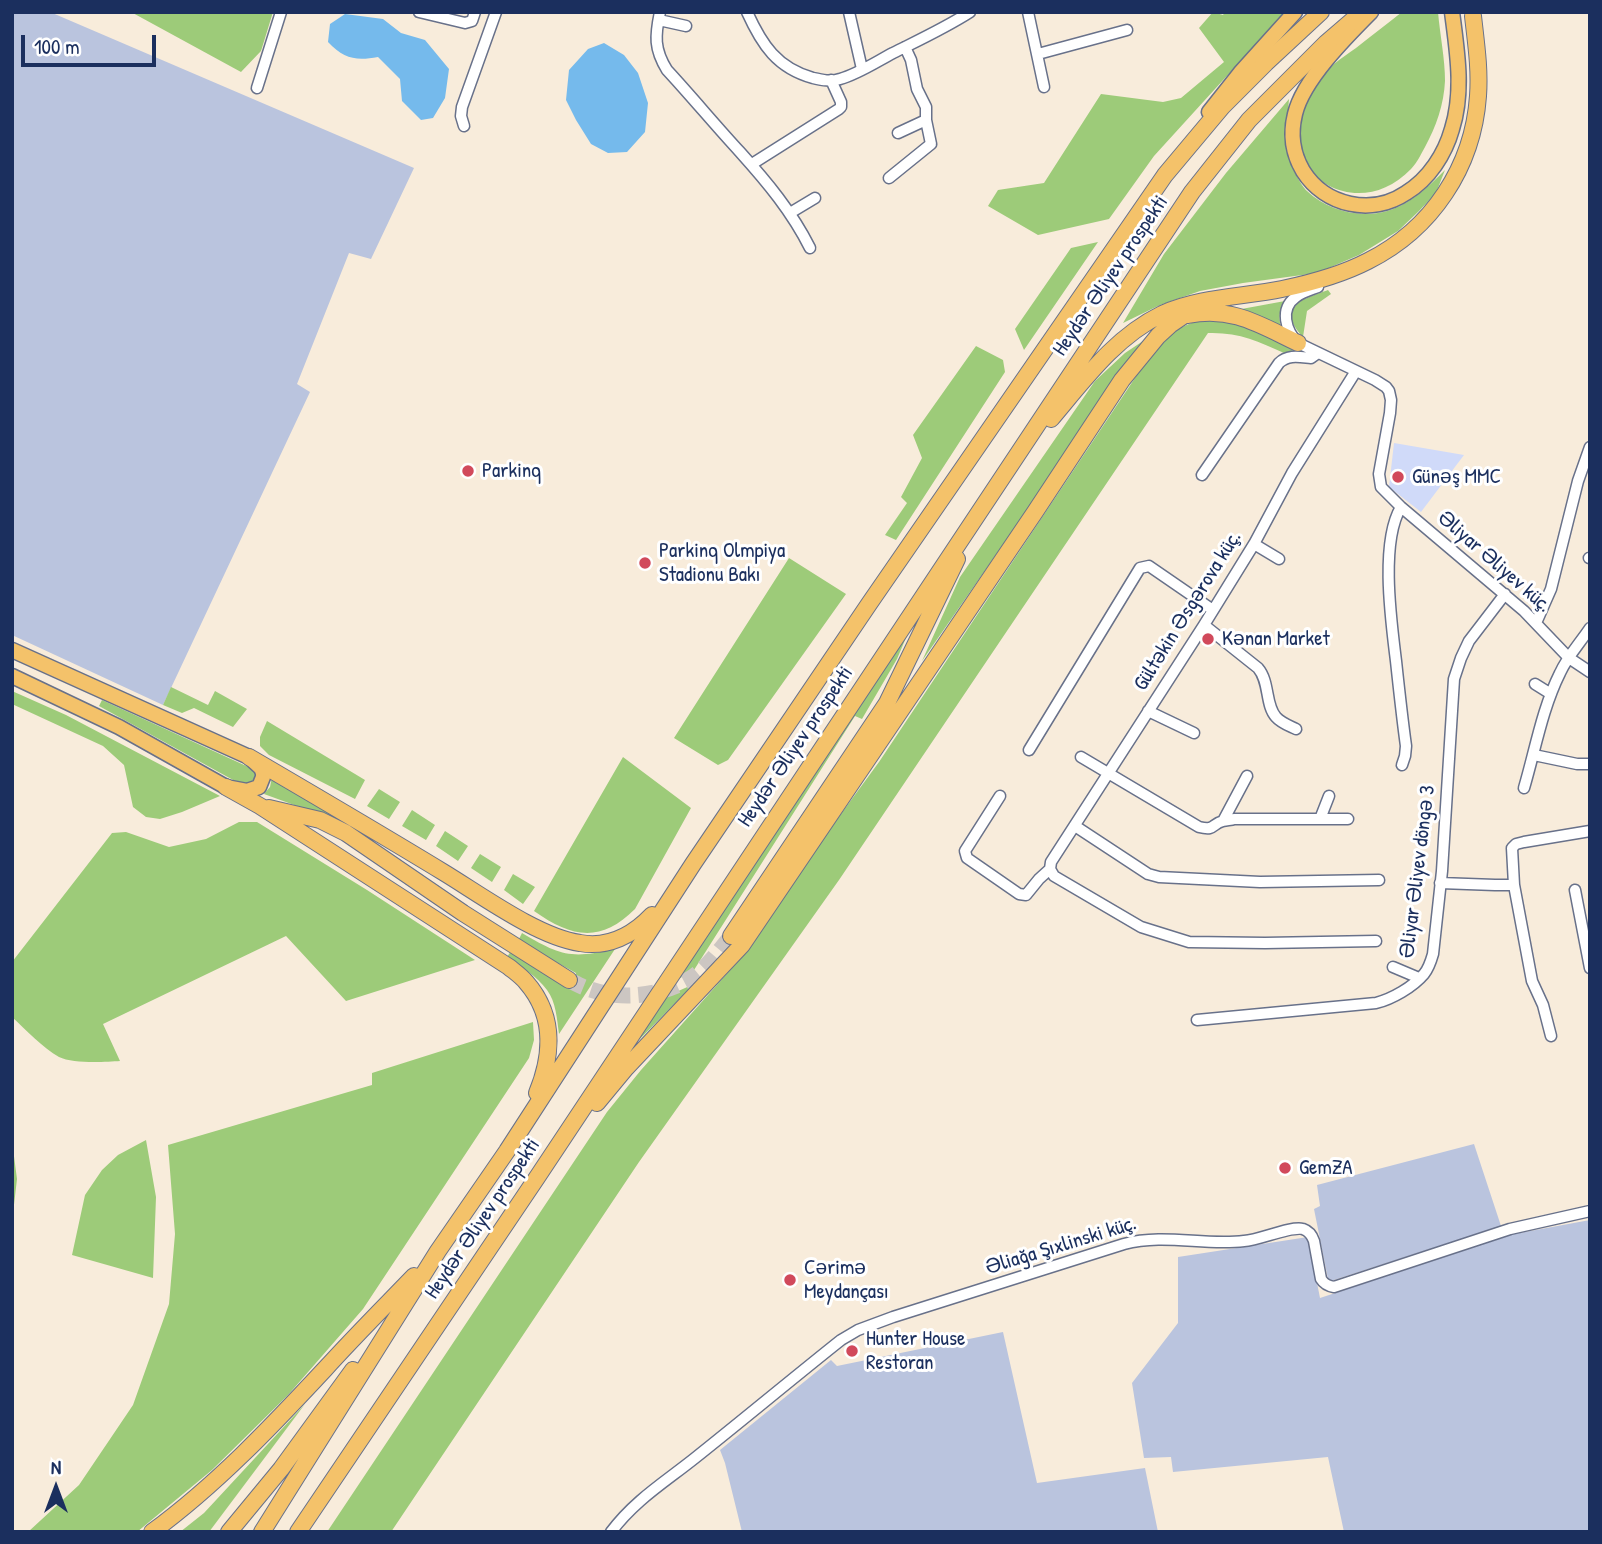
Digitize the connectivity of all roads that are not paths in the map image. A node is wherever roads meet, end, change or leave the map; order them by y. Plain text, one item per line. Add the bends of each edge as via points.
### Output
1 (281, 12) edge
2 (419, 12) edge
3 (475, 12) edge
4 (496, 12) edge
5 (747, 12) edge
6 (849, 12) edge
7 (970, 12) edge
8 (1028, 12) edge
9 (1295, 12) edge
10 (1321, 12) edge
11 (1362, 12) edge
12 (1371, 12) edge
13 (1473, 14) edge
14 (660, 16) edge
15 (1453, 17) edge
16 (686, 26) dead end
17 (1127, 30) dead end
18 (905, 47) junction
19 (1038, 54) junction
20 (862, 69) junction
21 (831, 80) junction
22 (1044, 87) dead end
23 (257, 88) dead end
24 (926, 120) junction
25 (464, 126) dead end
26 (898, 133) dead end
27 (752, 164) junction
28 (1166, 175) junction
29 (889, 178) dead end
30 (815, 198) dead end
31 (790, 213) junction
32 (1407, 236) junction
33 (810, 248) dead end
34 (1217, 299) junction
35 (1179, 318) junction
36 (1298, 343) junction
37 (1318, 353) junction
38 (1356, 371) junction
39 (1590, 447) edge
40 (1202, 475) dead end
41 (1002, 477) junction
42 (1401, 507) junction
43 (1254, 544) junction
44 (1279, 559) dead end
45 (1505, 594) junction
46 (1213, 610) junction
47 (1536, 624) junction
48 (1203, 625) junction
49 (1590, 628) edge
50 (12, 650) edge
51 (1569, 659) junction
52 (1590, 672) edge
53 (12, 676) edge
54 (1535, 684) dead end
55 (1551, 694) junction
56 (1148, 711) junction
57 (1296, 729) dead end
58 (1194, 733) dead end
59 (1029, 750) dead end
60 (1534, 755) junction
61 (249, 757) junction
62 (1081, 757) dead end
63 (1590, 764) edge
64 (1402, 765) dead end
65 (1108, 774) junction
66 (1247, 776) dead end
67 (226, 787) junction
68 (1524, 788) dead end
69 (1000, 796) dead end
70 (1329, 796) dead end
71 (260, 806) junction
72 (1320, 819) junction
73 (1348, 820) dead end
74 (1223, 821) junction
75 (1075, 826) junction
76 (1590, 831) edge
77 (693, 864) junction
78 (1050, 869) junction
79 (1379, 880) dead end
80 (1440, 883) junction
81 (1514, 884) junction
82 (1575, 890) dead end
83 (731, 936) tunnel mouth
84 (1376, 941) dead end
85 (1393, 967) dead end
86 (1590, 968) edge
87 (1419, 978) junction
88 (569, 980) tunnel mouth
89 (1197, 1020) dead end
90 (1551, 1036) dead end
91 (508, 1151) junction
92 (536, 1179) junction
93 (1590, 1211) edge
94 (438, 1251) junction
95 (281, 1469) junction
96 (152, 1532) edge
97 (229, 1532) edge
98 (236, 1532) edge
99 (262, 1532) edge
100 (298, 1532) edge
101 (611, 1532) edge

1 - 23 street
2 - 3 street via 465,23 472,21
4 - 25 street via 463,107
5 - 21 street via 782,64 801,74
6 - 20 street
7 - 18 street
8 - 19 street
9 - 28 main road via 1217,101
10 - 28 highway, Heydər Əliyev prospekti via 1223,107
11 - 41 highway, Heydər Əliyev prospekti via 1249,120 1192,191
12 - 15 main road via 1308,87 1298,103 1293,126 1295,153 1307,177 1327,195 1356,205 1391,201 1406,193 1441,156 1458,106
13 - 32 highway via 1479,66 1469,144 1447,191
14 - 16 street
14 - 27 street via 656,43 667,70
17 - 19 street
18 - 20 street
18 - 24 street via 926,107
19 - 22 street
20 - 21 street
21 - 27 street via 841,107
24 - 26 street
24 - 29 street via 931,144
27 - 31 street
28 - 77 highway, Heydər Əliyev prospekti
30 - 31 street
31 - 33 street
32 - 34 highway via 1369,261 1322,279
32 - 36 street via 1370,266 1293,299 1286,311 1286,324
34 - 35 highway
34 - 41 highway via 1164,313 1119,343
35 - 36 highway via 1205,312 1231,314
35 - 92 highway via 1122,380 742,945 626,1068
36 - 37 street
37 - 38 street
37 - 40 street via 1279,363
38 - 42 street, Əliyar Əliyev küç. via 1389,391 1391,405 1379,481
38 - 43 street, Gültəkin Əsgərova küç.
39 - 47 street
41 - 83 highway via 887,703
41 - 92 highway, Heydər Əliyev prospekti
42 - 45 street, Əliyar Əliyev küç.
42 - 64 street via 1392,530 1389,590 1405,746
43 - 44 street
43 - 46 street, Gültəkin Əsgərova küç.
45 - 47 street, Əliyar Əliyev küç.
45 - 80 street, Əliyar Əliyev döngə 3 via 1469,641 1454,679
46 - 48 street, Gültəkin Əsgərova küç.
46 - 59 street via 1149,566 1140,568
47 - 51 street, Əliyar Əliyev küç.
48 - 56 street, Gültəkin Əsgərova küç.
48 - 57 street via 1258,668 1273,715
49 - 51 street
50 - 61 main road
51 - 52 street, Əliyar Əliyev küç.
51 - 55 street
53 - 67 main road via 119,727
54 - 55 street
55 - 60 street
56 - 58 street
56 - 65 street, Gültəkin Əsgərova küç.
60 - 63 street
60 - 68 street
61 - 67 main road via 263,773 259,787 247,791
61 - 77 highway via 526,922 571,942 600,943 632,933
62 - 65 street
65 - 74 street via 1199,827 1208,829
65 - 75 street, Gültəkin Əsgərova küç.
66 - 74 street
67 - 71 highway
69 - 78 street, Gültəkin Əsgərova küç. via 965,851 967,858 1023,895
70 - 72 street
71 - 88 highway via 308,817 346,833
71 - 91 highway via 509,967 539,1000 549,1028 547,1066
72 - 73 street
72 - 74 street
75 - 78 street, Gültəkin Əsgərova küç.
75 - 79 street via 1159,877 1260,882
76 - 81 street via 1516,844 1512,848
77 - 91 highway, Heydər Əliyev prospekti
78 - 84 street via 1054,876 1123,918 1189,942
80 - 81 street
80 - 87 street, Əliyar Əliyev döngə 3 via 1433,954
81 - 90 street via 1532,981
82 - 86 street
85 - 87 street
87 - 89 street, Əliyar Əliyev döngə 3 via 1394,998 1376,1003
91 - 94 highway, Heydər Əliyev prospekti
92 - 100 highway, Heydər Əliyev prospekti
93 - 101 street, Əliağa Şıxlinski küç. via 1510,1229 1334,1287 1321,1279 1314,1241 1306,1230 1234,1242 1143,1240 893,1317 841,1340 642,1498
94 - 95 highway
94 - 96 highway via 276,1423
94 - 99 highway, Heydər Əliyev prospekti
95 - 97 highway
95 - 98 highway

